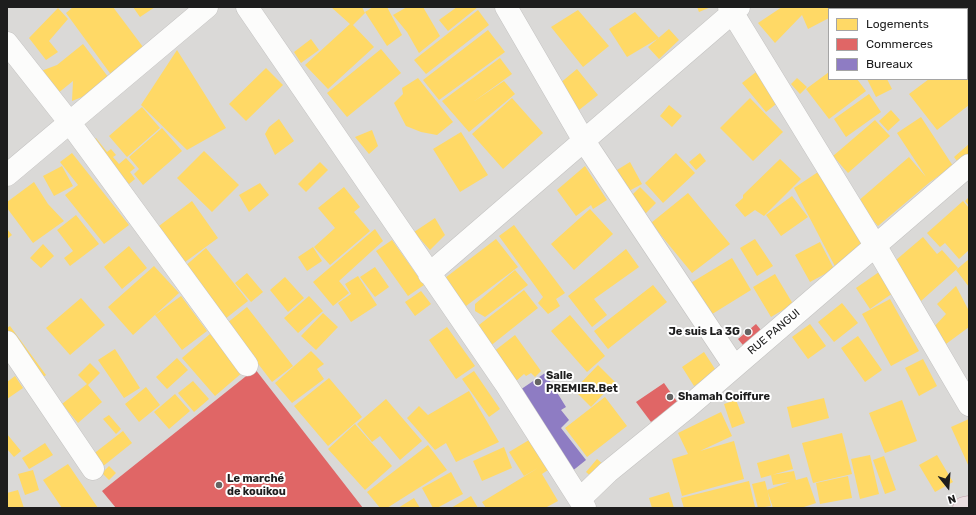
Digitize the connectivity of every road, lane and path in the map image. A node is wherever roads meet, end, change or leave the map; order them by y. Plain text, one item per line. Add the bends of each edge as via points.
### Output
1 (207, 7) edge
2 (247, 7) edge
3 (506, 7) edge
4 (734, 9) edge
5 (7, 43) edge
6 (70, 123) junction
7 (584, 141) junction
8 (969, 165) edge
9 (7, 175) edge
10 (875, 245) junction
11 (430, 274) junction
12 (7, 342) edge
13 (247, 365) dead end
14 (734, 366) junction
15 (969, 405) edge
16 (93, 468) dead end
17 (582, 503) edge
18 (969, 507) edge
19 (964, 508) edge

1 - 6 street
2 - 11 street
3 - 7 street
4 - 7 street
4 - 10 street
5 - 6 street
6 - 9 street
6 - 13 street
7 - 11 street
7 - 14 street
8 - 10 street, RUE PANGUI
10 - 14 street, RUE PANGUI
10 - 15 street
11 - 17 street via 507,386
12 - 16 street
14 - 17 street, RUE PANGUI via 608,472
18 - 19 highway

